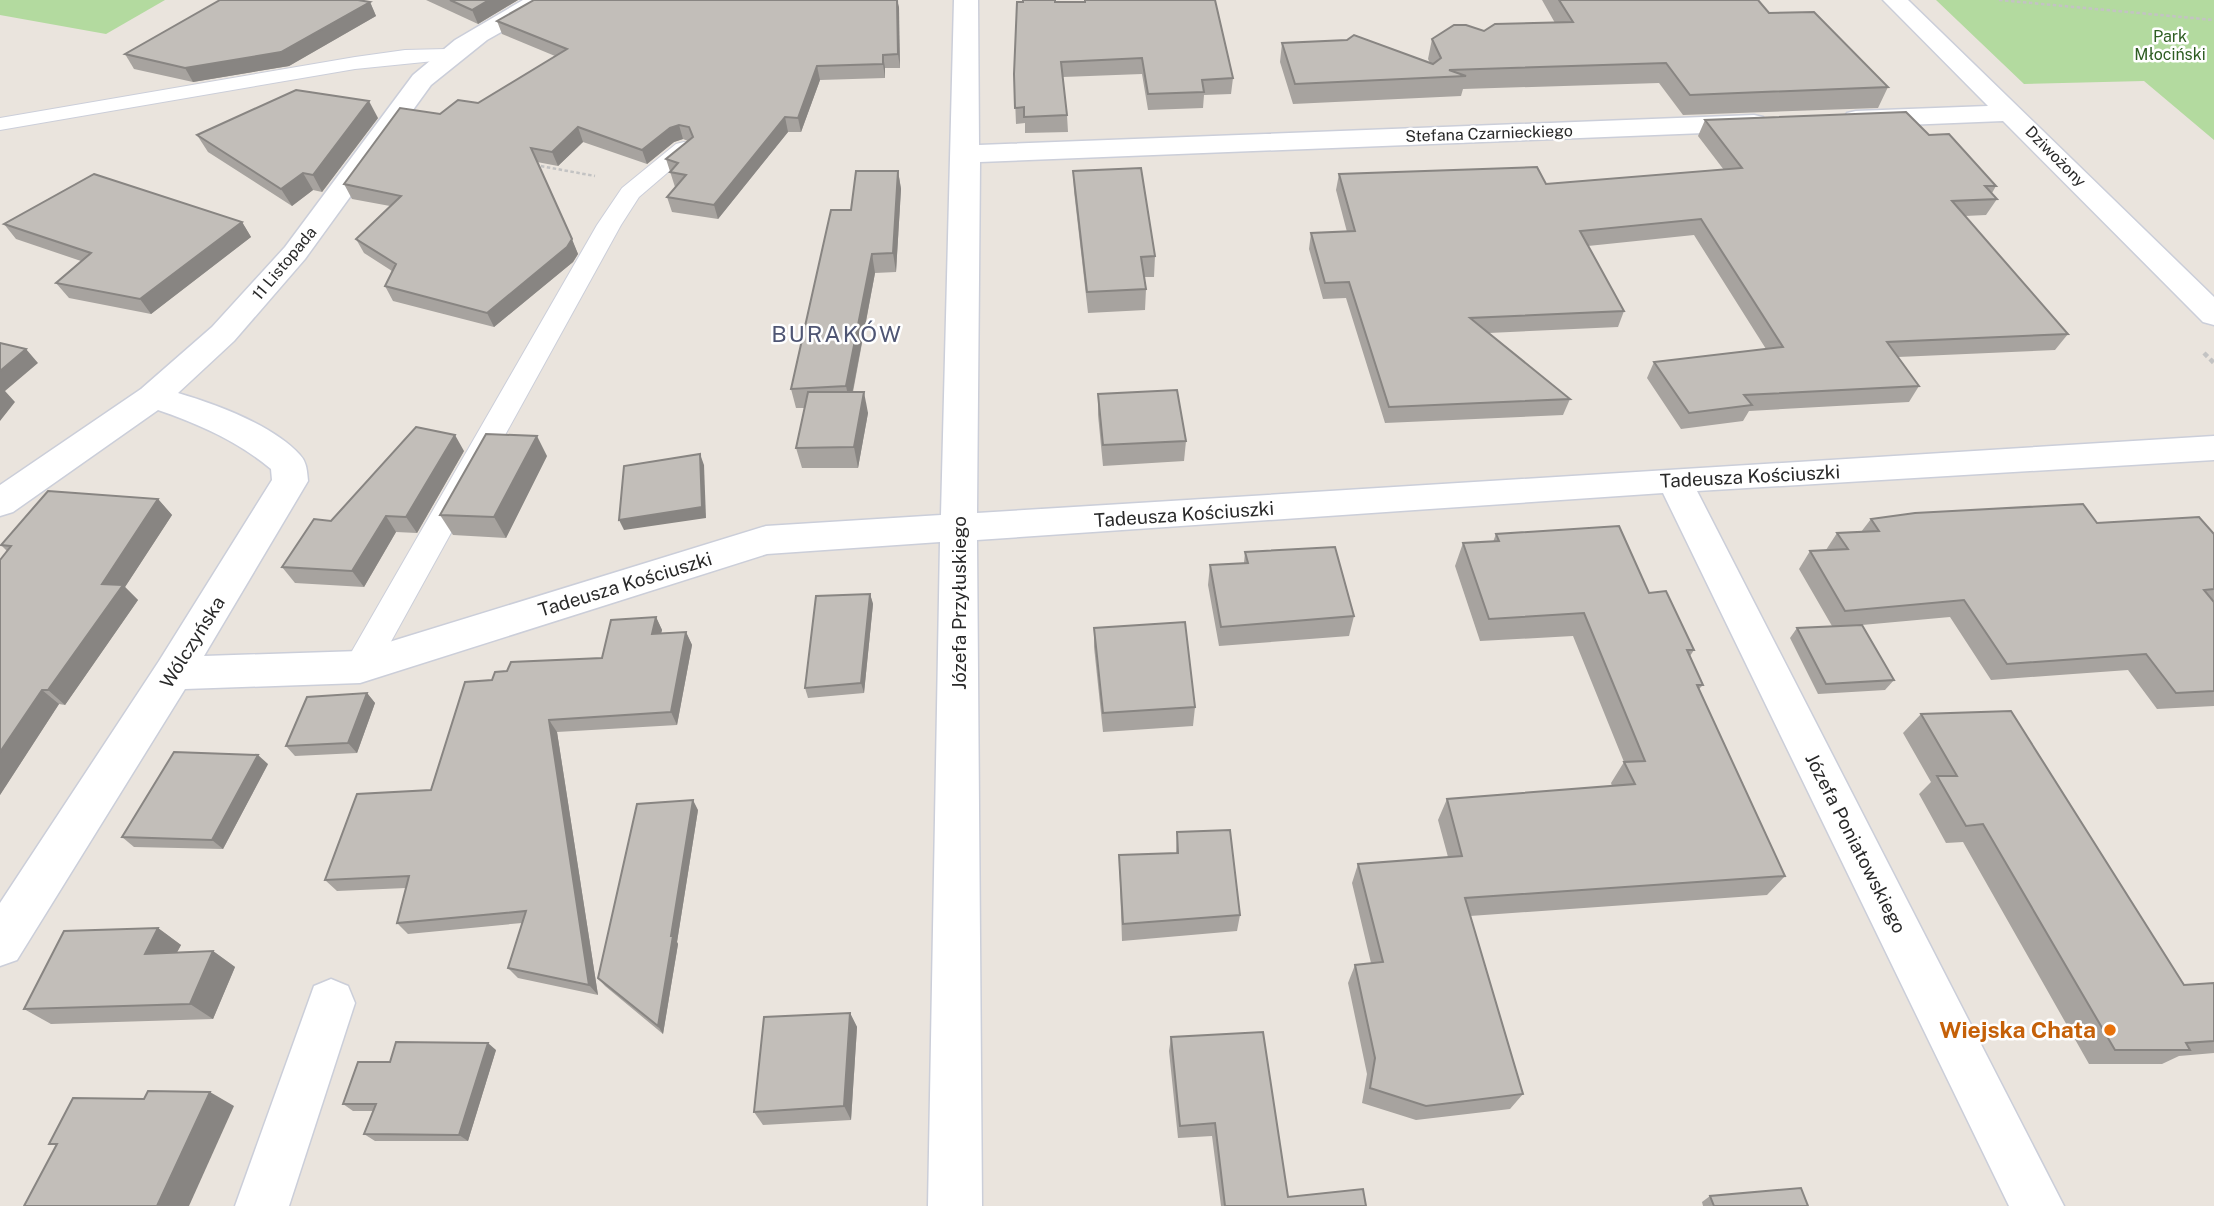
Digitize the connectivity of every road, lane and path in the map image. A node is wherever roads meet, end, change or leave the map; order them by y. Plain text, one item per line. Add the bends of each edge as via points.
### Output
1 (541, 0) edge
2 (966, 0) edge
3 (1895, 0) edge
4 (1999, 0) edge
5 (2214, 20) edge
6 (447, 55) junction
7 (2012, 113) junction
8 (1834, 120) edge
9 (1778, 122) edge
10 (0, 124) edge
11 (684, 149) edge
12 (966, 154) junction
13 (531, 164) edge
14 (640, 185) junction
15 (2214, 315) edge
16 (153, 397) junction
17 (2214, 448) edge
18 (1674, 480) junction
19 (0, 503) edge
20 (959, 529) junction
21 (360, 667) junction
22 (173, 673) junction
23 (0, 944) edge
24 (331, 1003) dead end
25 (262, 1206) edge
26 (955, 1206) edge
27 (2037, 1206) edge

1 - 6 street, 11 Listopada
2 - 12 street, Józefa Przyłuskiego
3 - 7 street, Dziwożony
4 - 5 path
6 - 10 lane via 355,63
6 - 16 street, 11 Listopada via 422,80 295,253 223,334
7 - 8 street
7 - 15 street, Dziwożony
9 - 12 street, Stefana Czarnieckiego
11 - 14 lane
12 - 20 street, Józefa Przyłuskiego
13 - 14 path
14 - 21 lane via 609,225
16 - 19 street, 11 Listopada
16 - 22 street, Wólczyńska via 209,414 271,450 288,464 290,481
17 - 18 street, Tadeusza Kościuszki
18 - 20 street, Tadeusza Kościuszki
18 - 27 street, Józefa Poniatowskiego
20 - 21 street, Tadeusza Kościuszki via 766,540
20 - 26 street, Józefa Przyłuskiego
21 - 22 street, Tadeusza Kościuszki
22 - 23 street, Wólczyńska
24 - 25 street

